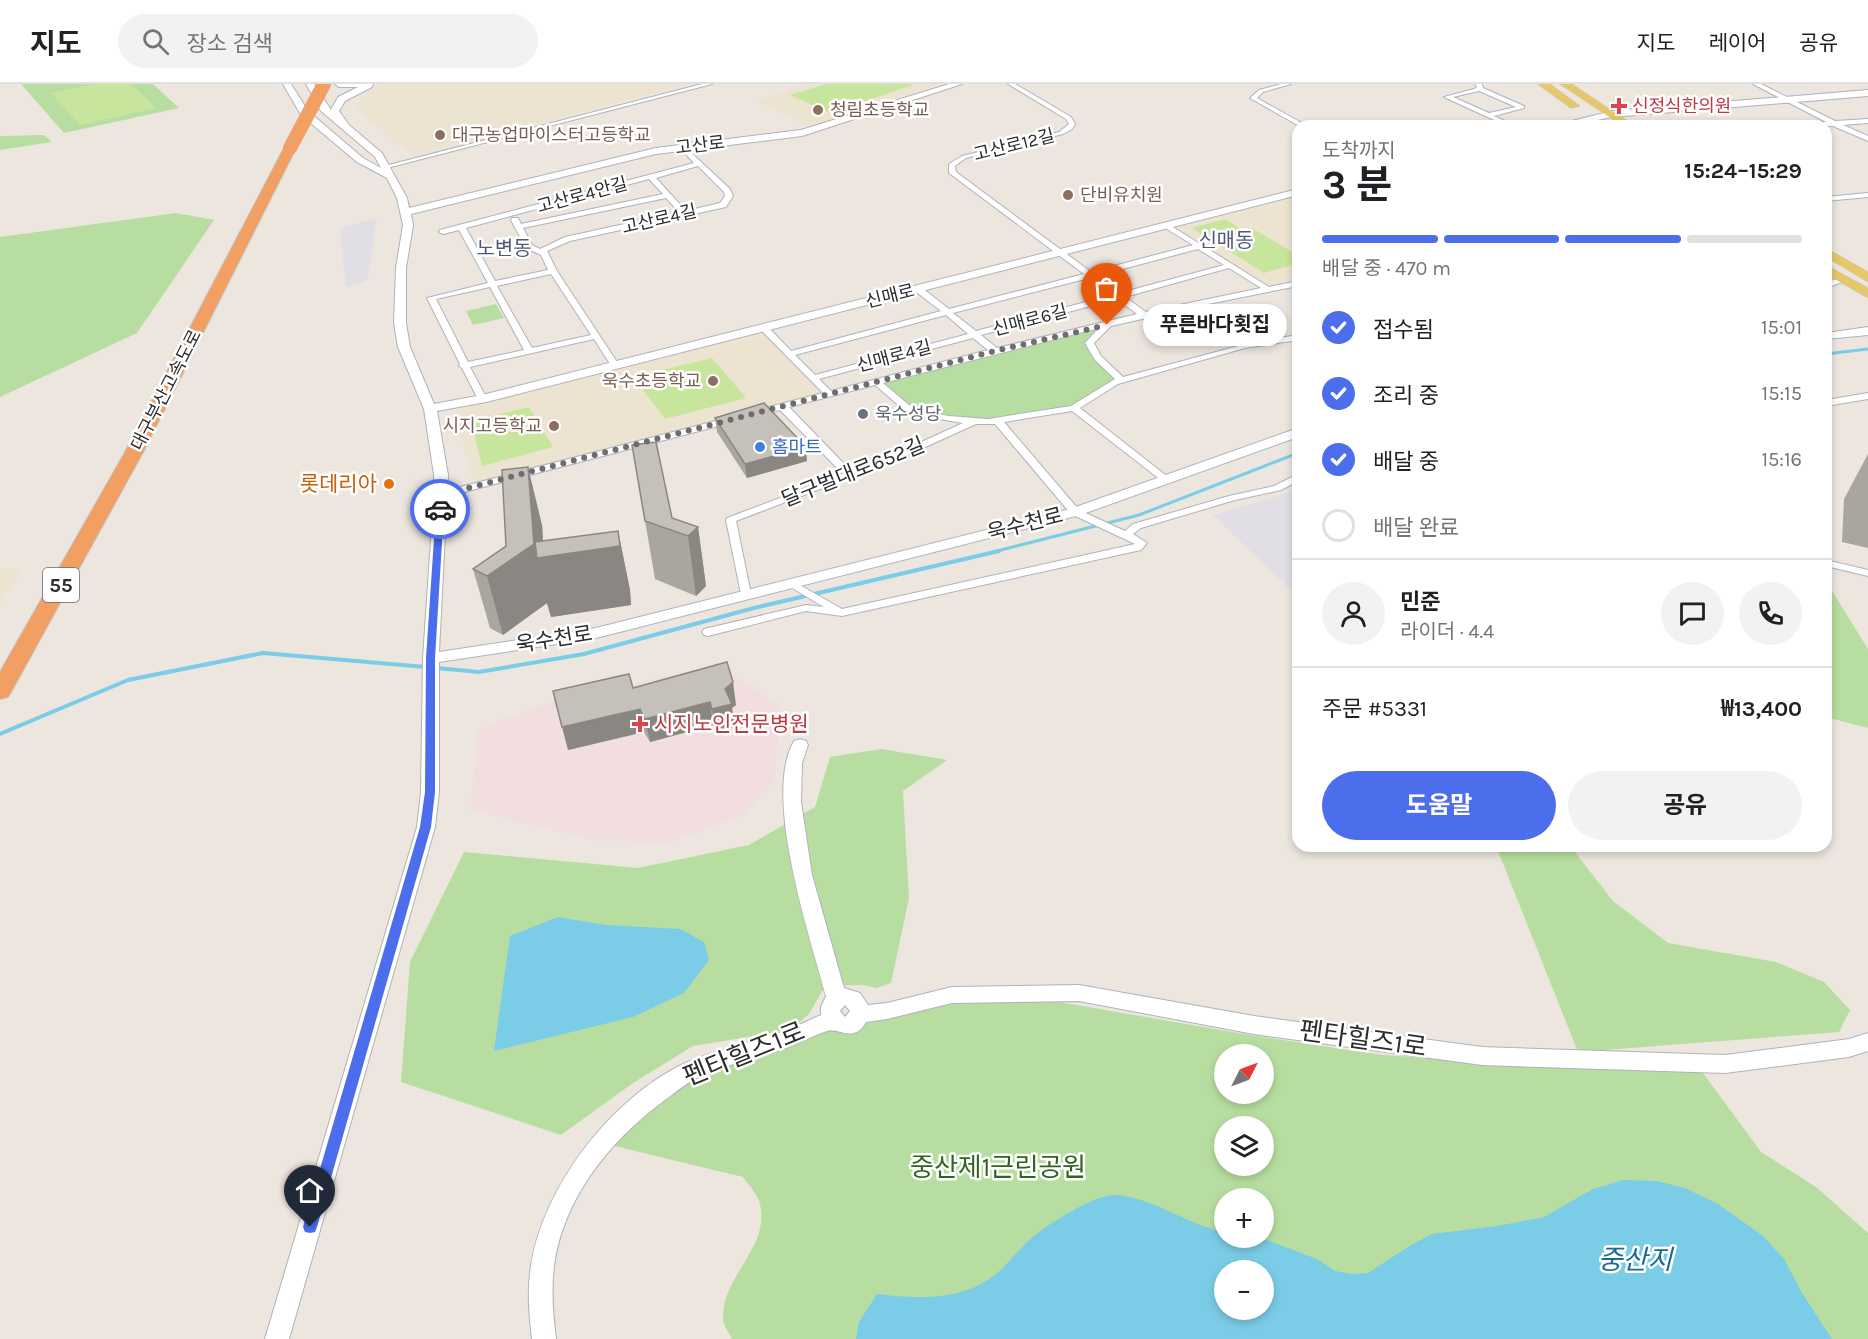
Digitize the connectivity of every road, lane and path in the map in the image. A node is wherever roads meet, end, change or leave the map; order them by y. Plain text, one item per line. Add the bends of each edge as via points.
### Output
1 (286, 84) edge
2 (311, 84) edge
3 (324, 84) edge
4 (339, 84) edge
5 (709, 84) edge
6 (958, 84) edge
7 (1011, 84) edge
8 (1288, 84) edge
9 (1543, 84) edge
10 (1565, 84) edge
11 (1756, 84) edge
12 (372, 85) edge
13 (1479, 86) edge
14 (1868, 93) edge
15 (1784, 100) junction
16 (1612, 114) junction
17 (1489, 116) junction
18 (1592, 117) junction
19 (1293, 120) edge
20 (1498, 120) edge
21 (1580, 120) edge
22 (1596, 120) edge
23 (1621, 120) edge
24 (1826, 120) edge
25 (1868, 121) edge
26 (1832, 122) edge
27 (1832, 123) edge
28 (348, 131) junction
29 (1868, 139) edge
30 (287, 144) junction
31 (682, 147) junction
32 (699, 164) junction
33 (387, 172) junction
34 (651, 177) junction
35 (1292, 194) edge
36 (668, 195) junction
37 (1868, 195) edge
38 (1832, 198) edge
39 (406, 212) junction
40 (512, 213) junction
41 (685, 214) junction
42 (1168, 226) junction
43 (461, 227) junction
44 (519, 227) junction
45 (442, 232) dead end
46 (1199, 246) junction
47 (1062, 252) junction
48 (543, 253) junction
49 (1832, 255) edge
50 (224, 264) junction
51 (1229, 266) junction
52 (553, 271) junction
53 (1832, 273) edge
54 (1089, 275) junction
55 (1866, 275) edge
56 (1842, 279) junction
57 (1832, 283) edge
58 (1292, 284) edge
59 (491, 285) junction
60 (918, 289) junction
61 (1269, 290) junction
62 (1868, 294) edge
63 (1119, 296) junction
64 (1199, 305) junction
65 (948, 313) junction
66 (1144, 315) junction
67 (1107, 325) junction
68 (764, 328) junction
69 (1868, 331) edge
70 (975, 334) junction
71 (1832, 335) edge
72 (596, 336) junction
73 (1292, 338) edge
74 (1267, 342) junction
75 (529, 351) junction
76 (995, 351) junction
77 (789, 354) junction
78 (615, 365) junction
79 (463, 366) junction
80 (813, 378) junction
81 (1121, 380) junction
82 (877, 382) junction
83 (829, 394) junction
84 (1868, 396) edge
85 (482, 399) junction
86 (1832, 402) edge
87 (783, 406) junction
88 (1074, 408) junction
89 (430, 409) junction
90 (749, 415) edge
91 (738, 418) edge
92 (974, 421) junction
93 (998, 421) junction
94 (1292, 434) edge
95 (117, 468) junction
96 (850, 475) junction
97 (1166, 479) junction
98 (1292, 480) edge
99 (441, 495) junction
100 (1075, 512) junction
101 (1126, 535) junction
102 (1832, 564) edge
103 (1868, 573) edge
104 (791, 583) junction
105 (746, 594) junction
106 (842, 613) junction
107 (708, 632) dead end
108 (431, 658) junction
109 (0, 661) edge
110 (0, 692) edge
111 (800, 745) dead end
112 (834, 1009) junction
113 (1868, 1042) edge
114 (277, 1339) edge
115 (544, 1339) edge

1 - 33 main road via 304,113 360,160
2 - 28 main road via 324,109
2 - 30 highway, 대구부산고속도로 / 55
3 - 30 highway, 대구부산고속도로 / 55, bridge
4 - 12 main road
5 - 33 street
6 - 31 main road, 고산로 via 802,133
7 - 47 street, 고산로12길 via 1069,118 1070,128 964,157 951,167 953,173
8 - 19 street via 1261,91 1253,98
9 - 18 main road
10 - 16 main road
11 - 15 street
12 - 28 main road via 341,99 335,111
13 - 17 street via 1447,97
13 - 17 street via 1522,107
14 - 15 main road
15 - 16 main road
15 - 24 street
16 - 18 main road
16 - 23 main road
17 - 20 street
18 - 21 main road
18 - 22 main road
25 - 26 street
27 - 29 street
28 - 33 main road via 380,155
30 - 50 highway, 대구부산고속도로 / 55
31 - 32 street, 고산로4길
31 - 39 main road, 고산로
32 - 34 street, 고산로4안길
32 - 41 street, 고산로4길 via 729,196 723,205
33 - 39 main road
34 - 36 street, 고산로4안길
34 - 40 street, 고산로4안길
35 - 42 main road, 신매로
36 - 41 street, 고산로4안길
36 - 44 street, 고산로4안길
37 - 38 street
39 - 89 main road via 400,323 404,347
40 - 43 street, 고산로4안길
40 - 44 street, 고산로4안길
41 - 48 street, 고산로4길 via 558,242 545,247
42 - 46 street
42 - 47 main road, 신매로
43 - 45 street, 고산로4안길
43 - 59 street
44 - 48 street, 고산로4안길 via 529,246
46 - 51 street
46 - 54 street, 신매로6길
47 - 54 street
47 - 60 main road, 신매로
48 - 52 street
49 - 55 main road
50 - 95 highway, 대구부산고속도로 / 55
50 - 95 highway, 대구부산고속도로 / 55 via 133,454
51 - 61 street
51 - 63 street, 신매로6길
52 - 59 street
52 - 72 street
53 - 56 main road
54 - 63 street
54 - 65 street, 신매로6길
56 - 57 street
56 - 62 main road
58 - 61 street
59 - 75 street
59 - 79 street via 431,298
60 - 65 street, 신매로4길
60 - 68 main road, 신매로
61 - 64 street
63 - 66 street
63 - 70 street, 신매로6길
64 - 66 street
64 - 74 street via 1207,323 1217,330 1239,332
65 - 70 street, 신매로4길
65 - 77 street, 신매로4길
66 - 67 street
67 - 76 street
67 - 81 street via 1089,344
68 - 77 street
68 - 78 main road, 신매로
69 - 71 main road
70 - 76 street, 신매로4길
70 - 80 street, 신매로4길
72 - 75 street
72 - 78 street
73 - 74 street, 달구벌대로652길
74 - 81 street, 달구벌대로652길
75 - 79 street
76 - 82 street
77 - 80 street
78 - 85 main road, 신매로
79 - 85 street
80 - 83 street
81 - 88 street, 달구벌대로652길
82 - 83 street
82 - 92 street, 달구벌대로652길 via 918,413
83 - 87 street
84 - 86 street
85 - 89 main road, 신매로
87 - 90 street
87 - 96 street
88 - 93 street, 달구벌대로652길
88 - 97 street
89 - 99 main road
91 - 99 street
92 - 93 street, 달구벌대로652길
92 - 96 street, 달구벌대로652길
93 - 100 street
94 - 97 main road, 욱수천로
95 - 109 highway, 대구부산고속도로 / 55 via 101,482
95 - 110 highway, 대구부산고속도로 / 55
96 - 105 street, 달구벌대로652길 via 731,520
97 - 100 main road, 욱수천로
98 - 101 street via 1277,488 1137,526
99 - 108 main road
100 - 101 street
100 - 104 main road, 욱수천로
101 - 106 street via 1142,543 1137,548
102 - 103 street
104 - 105 main road, 욱수천로
104 - 106 street
105 - 108 main road, 욱수천로 via 596,633
106 - 107 street via 806,608
108 - 114 main road via 426,827
111 - 112 main road via 793,763 792,802 803,875
112 - 113 main road, 펜타힐즈1로 via 840,1024 850,1024 861,1014 952,995 1078,993 1254,1025 1482,1056 1725,1064 1849,1048
112 - 115 main road, 펜타힐즈1로 via 789,1038 693,1069 645,1101 607,1136 572,1184 555,1216 543,1258

